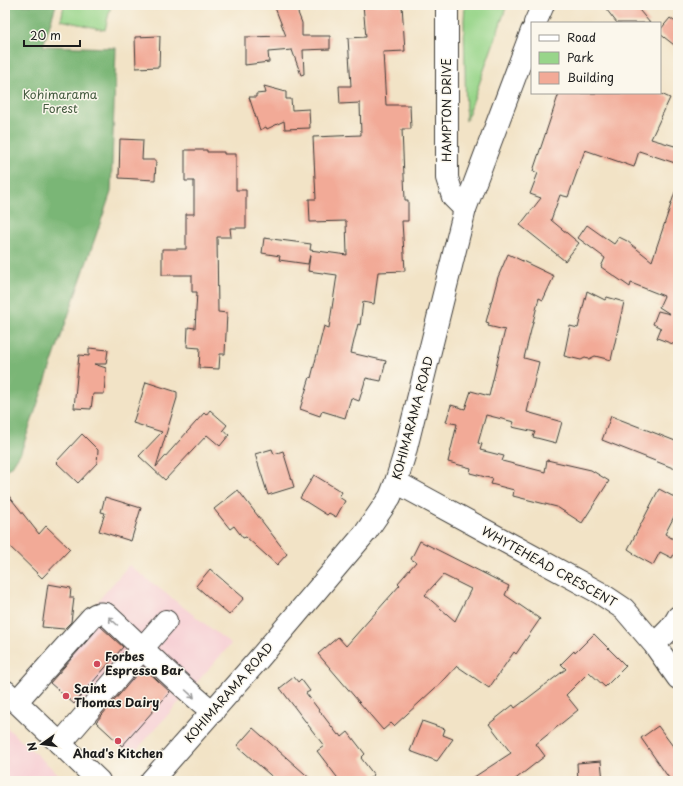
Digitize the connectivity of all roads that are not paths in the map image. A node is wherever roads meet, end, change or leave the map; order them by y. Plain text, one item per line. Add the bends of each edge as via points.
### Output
1 (447, 5) edge
2 (543, 5) edge
3 (535, 22) edge
4 (531, 34) edge
5 (465, 209) junction
6 (396, 482) junction
7 (678, 617) edge
8 (166, 621) dead end
9 (654, 644) junction
10 (142, 647) junction
11 (678, 678) edge
12 (11, 696) edge
13 (212, 712) junction
14 (60, 744) junction
15 (99, 781) edge
16 (151, 781) edge

1 - 5 main road, HAMPTON DRIVE via 447,178 453,197
2 - 3 main road
4 - 5 main road, KOHIMARAMA ROAD
5 - 6 main road, KOHIMARAMA ROAD
6 - 9 main road, WHYTEHEAD CRESCENT via 600,593 624,609
6 - 13 main road, KOHIMARAMA ROAD via 390,497 366,532
7 - 9 main road
8 - 10 main road
9 - 11 main road, WHYTEHEAD CRESCENT
10 -> 12 main road via 106,614 96,614
10 -> 13 main road
10 - 14 main road
12 - 14 main road
13 - 16 main road, KOHIMARAMA ROAD
14 - 15 main road

